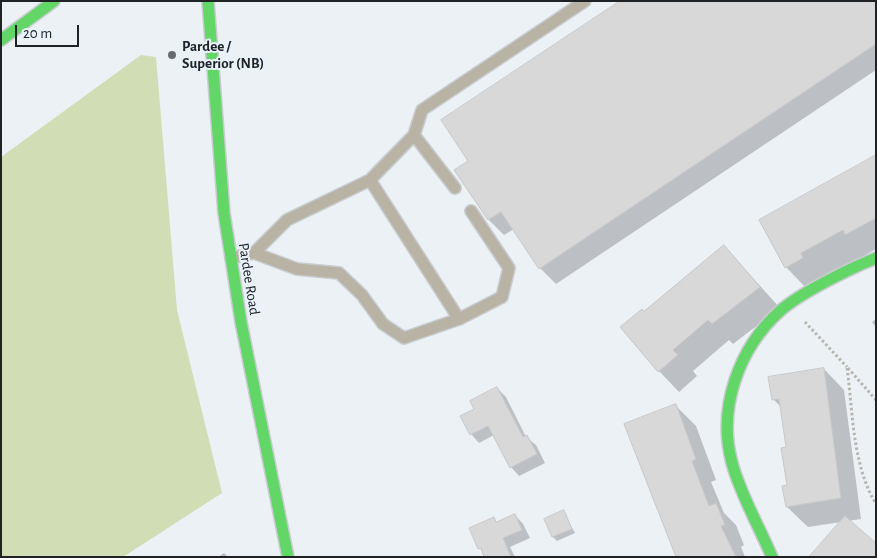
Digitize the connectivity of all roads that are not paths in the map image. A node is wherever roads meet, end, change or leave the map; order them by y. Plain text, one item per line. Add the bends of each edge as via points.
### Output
1 (54, 1) edge
2 (208, 1) edge
3 (585, 1) edge
4 (1, 40) edge
5 (414, 135) junction
6 (370, 180) junction
7 (454, 188) dead end
8 (471, 211) dead end
9 (254, 252) junction
10 (231, 258) junction
11 (876, 258) edge
12 (459, 319) junction
13 (288, 557) edge
14 (772, 557) edge

1 - 4 main road
2 - 10 main road, Pardee Road via 224,213
3 - 5 lane via 422,110
5 - 6 lane
5 - 7 lane
6 - 9 lane via 287,220
6 - 12 lane
8 - 12 lane via 509,268 502,297
9 - 10 lane
9 - 12 lane via 297,269 339,273 362,295 383,324 404,338
10 - 13 main road, Pardee Road via 242,332
11 - 14 main road via 790,304 759,333 735,379 730,399 729,448

